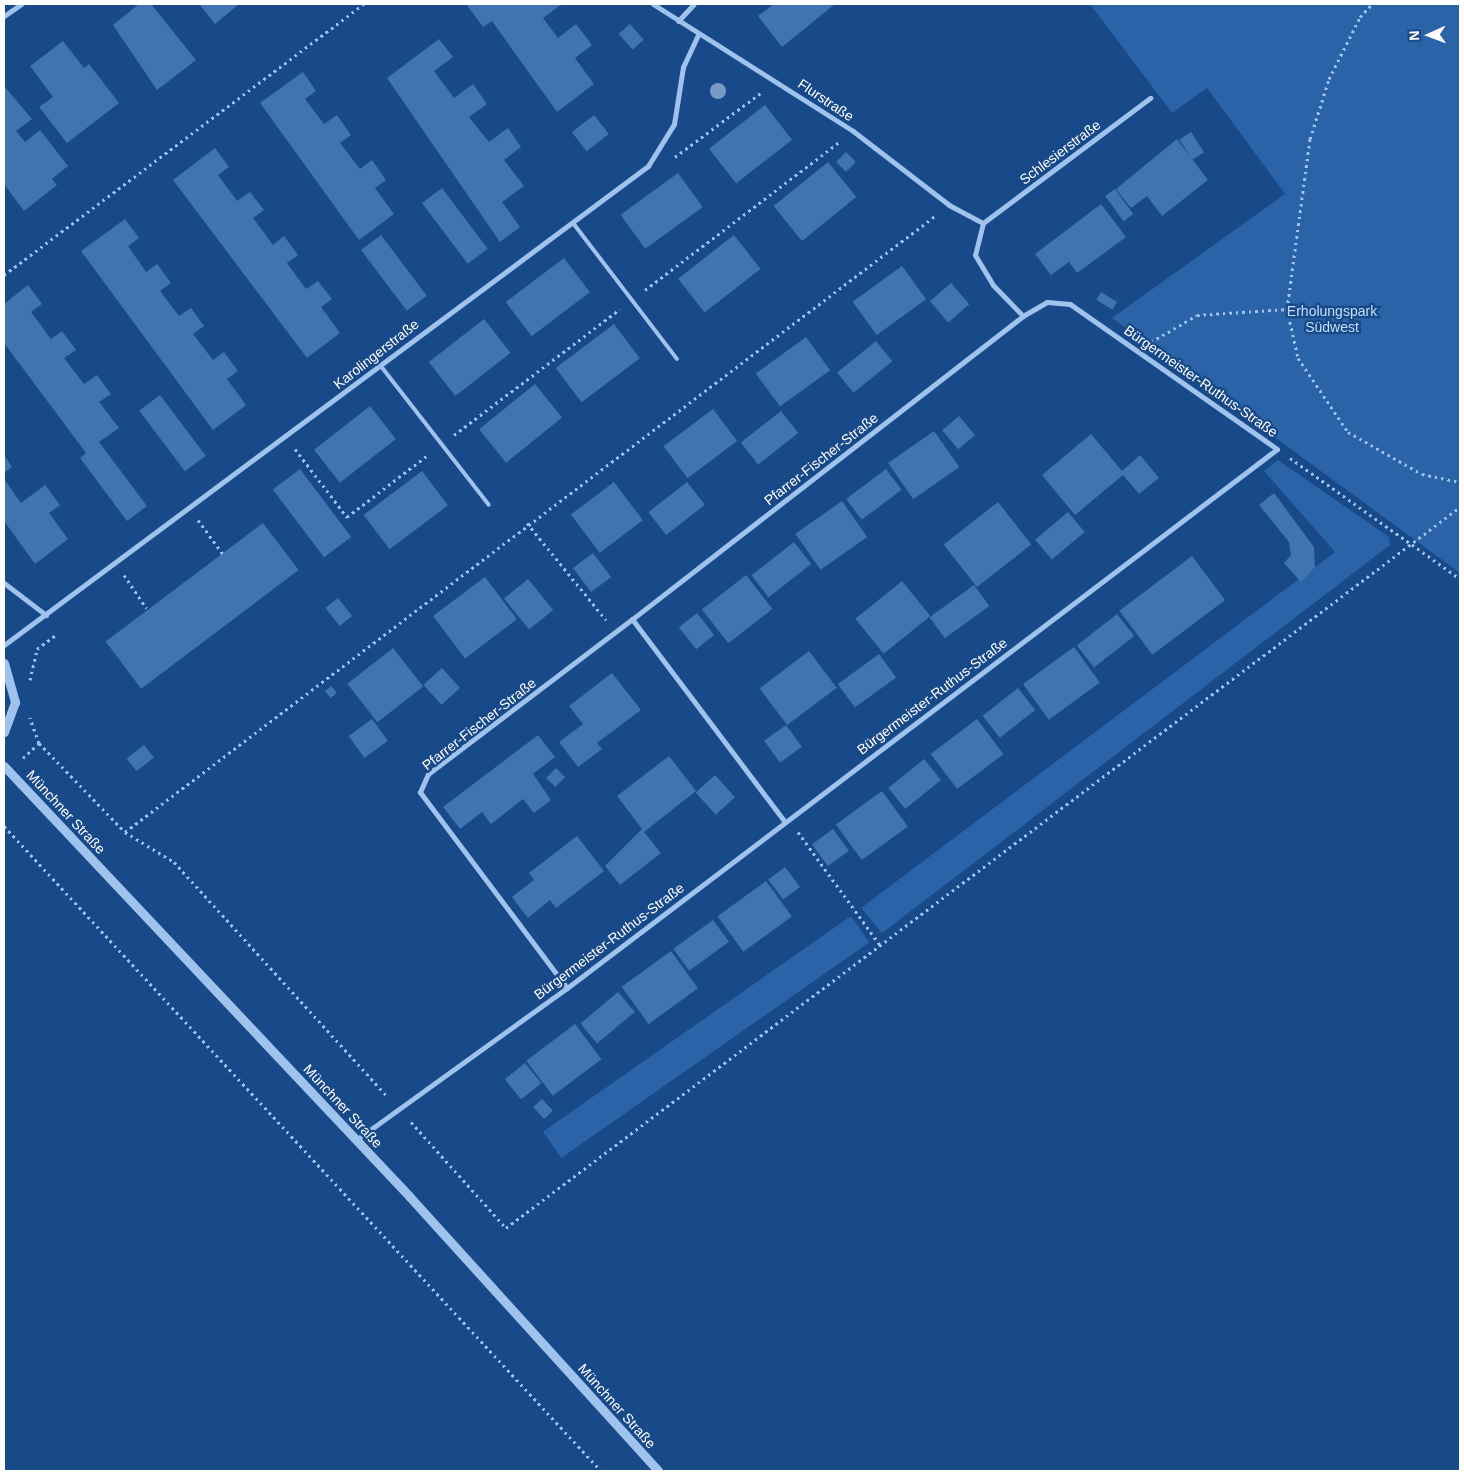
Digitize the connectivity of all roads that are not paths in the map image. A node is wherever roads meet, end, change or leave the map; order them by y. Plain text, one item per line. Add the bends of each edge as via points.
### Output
1 (21, 4) edge
2 (653, 4) edge
3 (694, 4) edge
4 (4, 16) edge
5 (678, 21) junction
6 (698, 35) junction
7 (1150, 98) dead end
8 (573, 222) junction
9 (983, 223) junction
10 (1023, 316) junction
11 (677, 359) dead end
12 (380, 365) junction
13 (489, 505) dead end
14 (4, 583) edge
15 (46, 615) junction
16 (632, 620) junction
17 (4, 645) edge
18 (4, 663) edge
19 (4, 732) edge
20 (4, 766) edge
21 (787, 821) junction
22 (567, 988) junction
23 (356, 1140) junction
24 (658, 1471) edge

1 - 4 street
2 - 5 street, Flurstraße
3 - 5 street
5 - 6 street, Flurstraße
6 - 8 street, Karolingerstraße via 683,68 674,124 648,166
6 - 9 street, Flurstraße via 733,52 853,131 949,205
7 - 9 street, Schlesierstraße
8 - 11 lane
8 - 12 street, Karolingerstraße
9 - 10 street via 975,255 993,285
10 - 16 street, Pfarrer-Fischer-Straße
10 - 21 street, Bürgermeister-Ruthus-Straße via 1047,302 1070,304 1139,349 1277,449
12 - 13 lane
12 - 15 street, Karolingerstraße
14 - 15 street
15 - 17 street, Karolingerstraße
16 - 21 street
16 - 22 street, Pfarrer-Fischer-Straße via 428,774 420,792
18 - 19 street via 15,702
20 - 23 street, Münchner Straße
21 - 22 street, Bürgermeister-Ruthus-Straße
22 - 23 street, Bürgermeister-Ruthus-Straße
23 - 24 street, Münchner Straße

